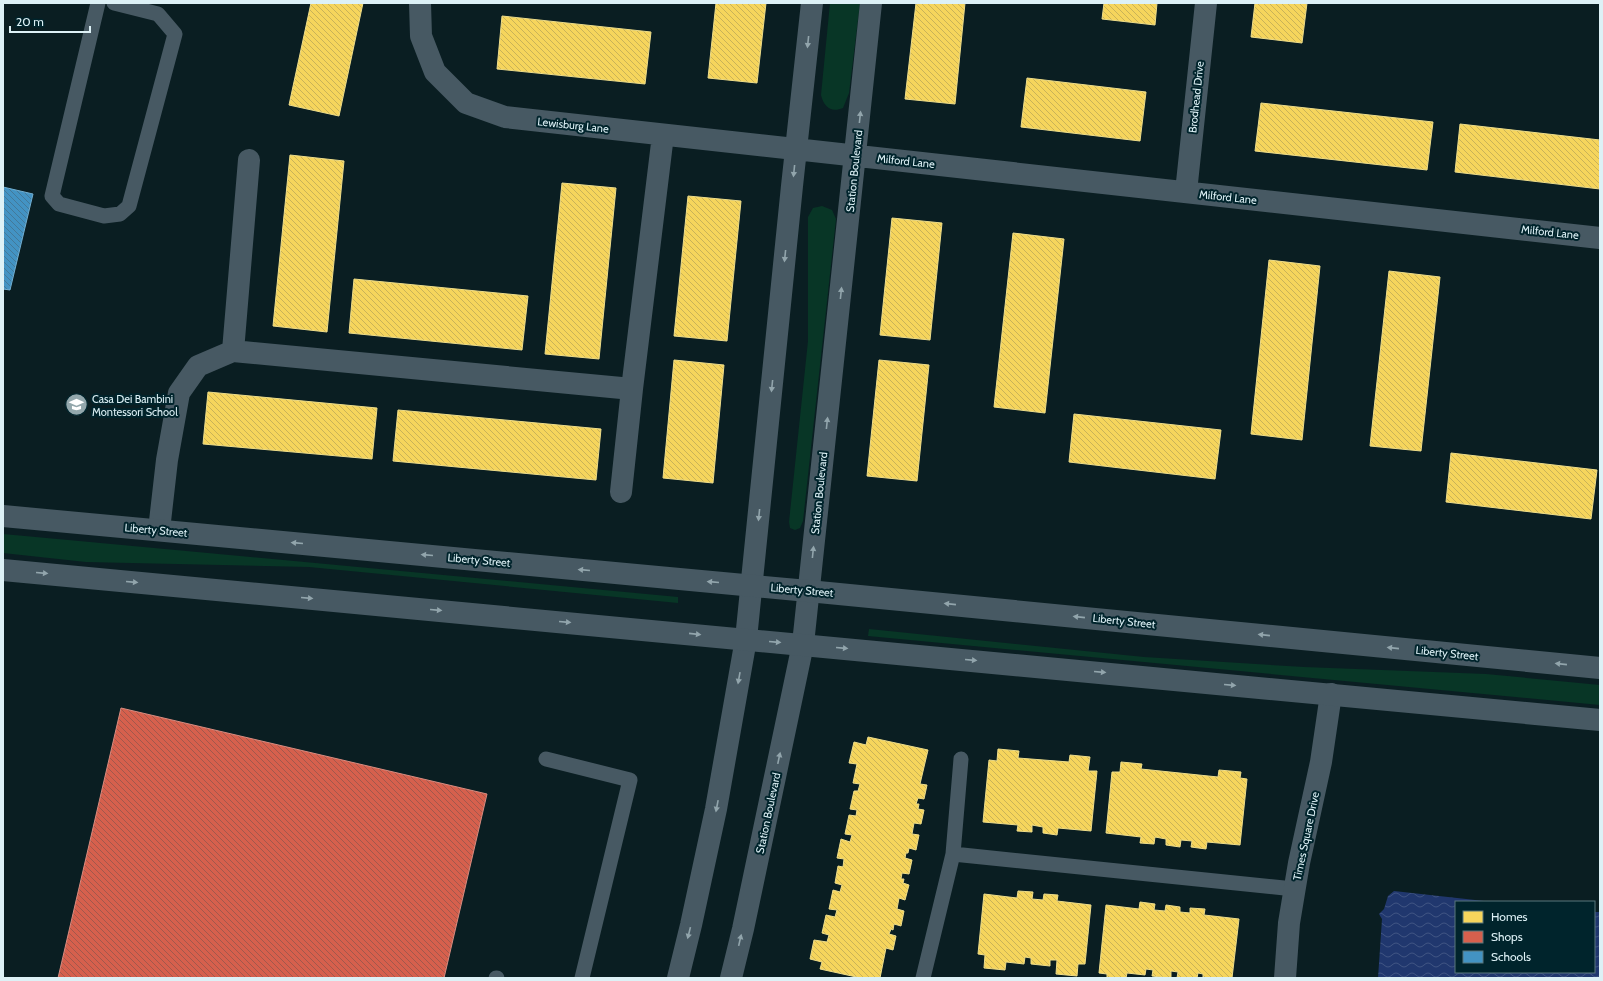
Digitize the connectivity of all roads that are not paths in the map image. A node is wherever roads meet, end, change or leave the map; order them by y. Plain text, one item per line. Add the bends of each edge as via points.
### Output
1 (98, 3) edge
2 (114, 3) edge
3 (420, 3) edge
4 (812, 3) edge
5 (871, 3) edge
6 (1206, 3) edge
7 (663, 134) junction
8 (796, 149) junction
9 (856, 156) junction
10 (249, 160) dead end
11 (1186, 192) junction
12 (1600, 238) edge
13 (233, 351) junction
14 (632, 389) junction
15 (621, 492) dead end
16 (3, 516) edge
17 (159, 530) junction
18 (3, 570) edge
19 (752, 585) junction
20 (808, 591) junction
21 (746, 639) junction
22 (803, 644) junction
23 (1600, 668) edge
24 (1331, 694) junction
25 (1600, 720) edge
26 (961, 758) dead end
27 (546, 759) dead end
28 (953, 854) junction
29 (1294, 889) junction
30 (582, 978) edge
31 (678, 978) edge
32 (731, 978) edge
33 (923, 978) edge
34 (1285, 978) edge

1 - 2 lane via 52,196 59,204 104,216 120,214 129,206 175,34 158,14
3 - 7 street, Lewisburg Lane via 421,36 435,72 466,103 505,117
4 -> 8 street
9 -> 5 street, Station Boulevard
6 - 11 street, Brodhead Drive
7 - 8 street, Lewisburg Lane
7 - 14 street
8 - 9 street, Milford Lane
8 -> 19 street
9 - 11 street, Milford Lane
20 -> 9 street, Station Boulevard
10 - 13 street
11 - 12 street, Milford Lane
13 - 14 street
13 - 17 street via 198,366 178,393
14 - 15 street
16 - 17 street, Liberty Street
19 -> 17 street, Liberty Street
18 -> 21 street
19 - 20 street, Liberty Street
19 - 21 street
20 - 22 street, Station Boulevard
23 -> 20 street, Liberty Street
21 -> 22 street
21 -> 31 street via 716,809
22 -> 24 street
32 -> 22 street, Station Boulevard
24 - 25 street
24 - 29 street, Times Square Drive via 1321,762
26 - 28 lane
27 - 30 lane via 630,780
28 - 29 lane
28 - 33 lane
29 - 34 street, Times Square Drive

